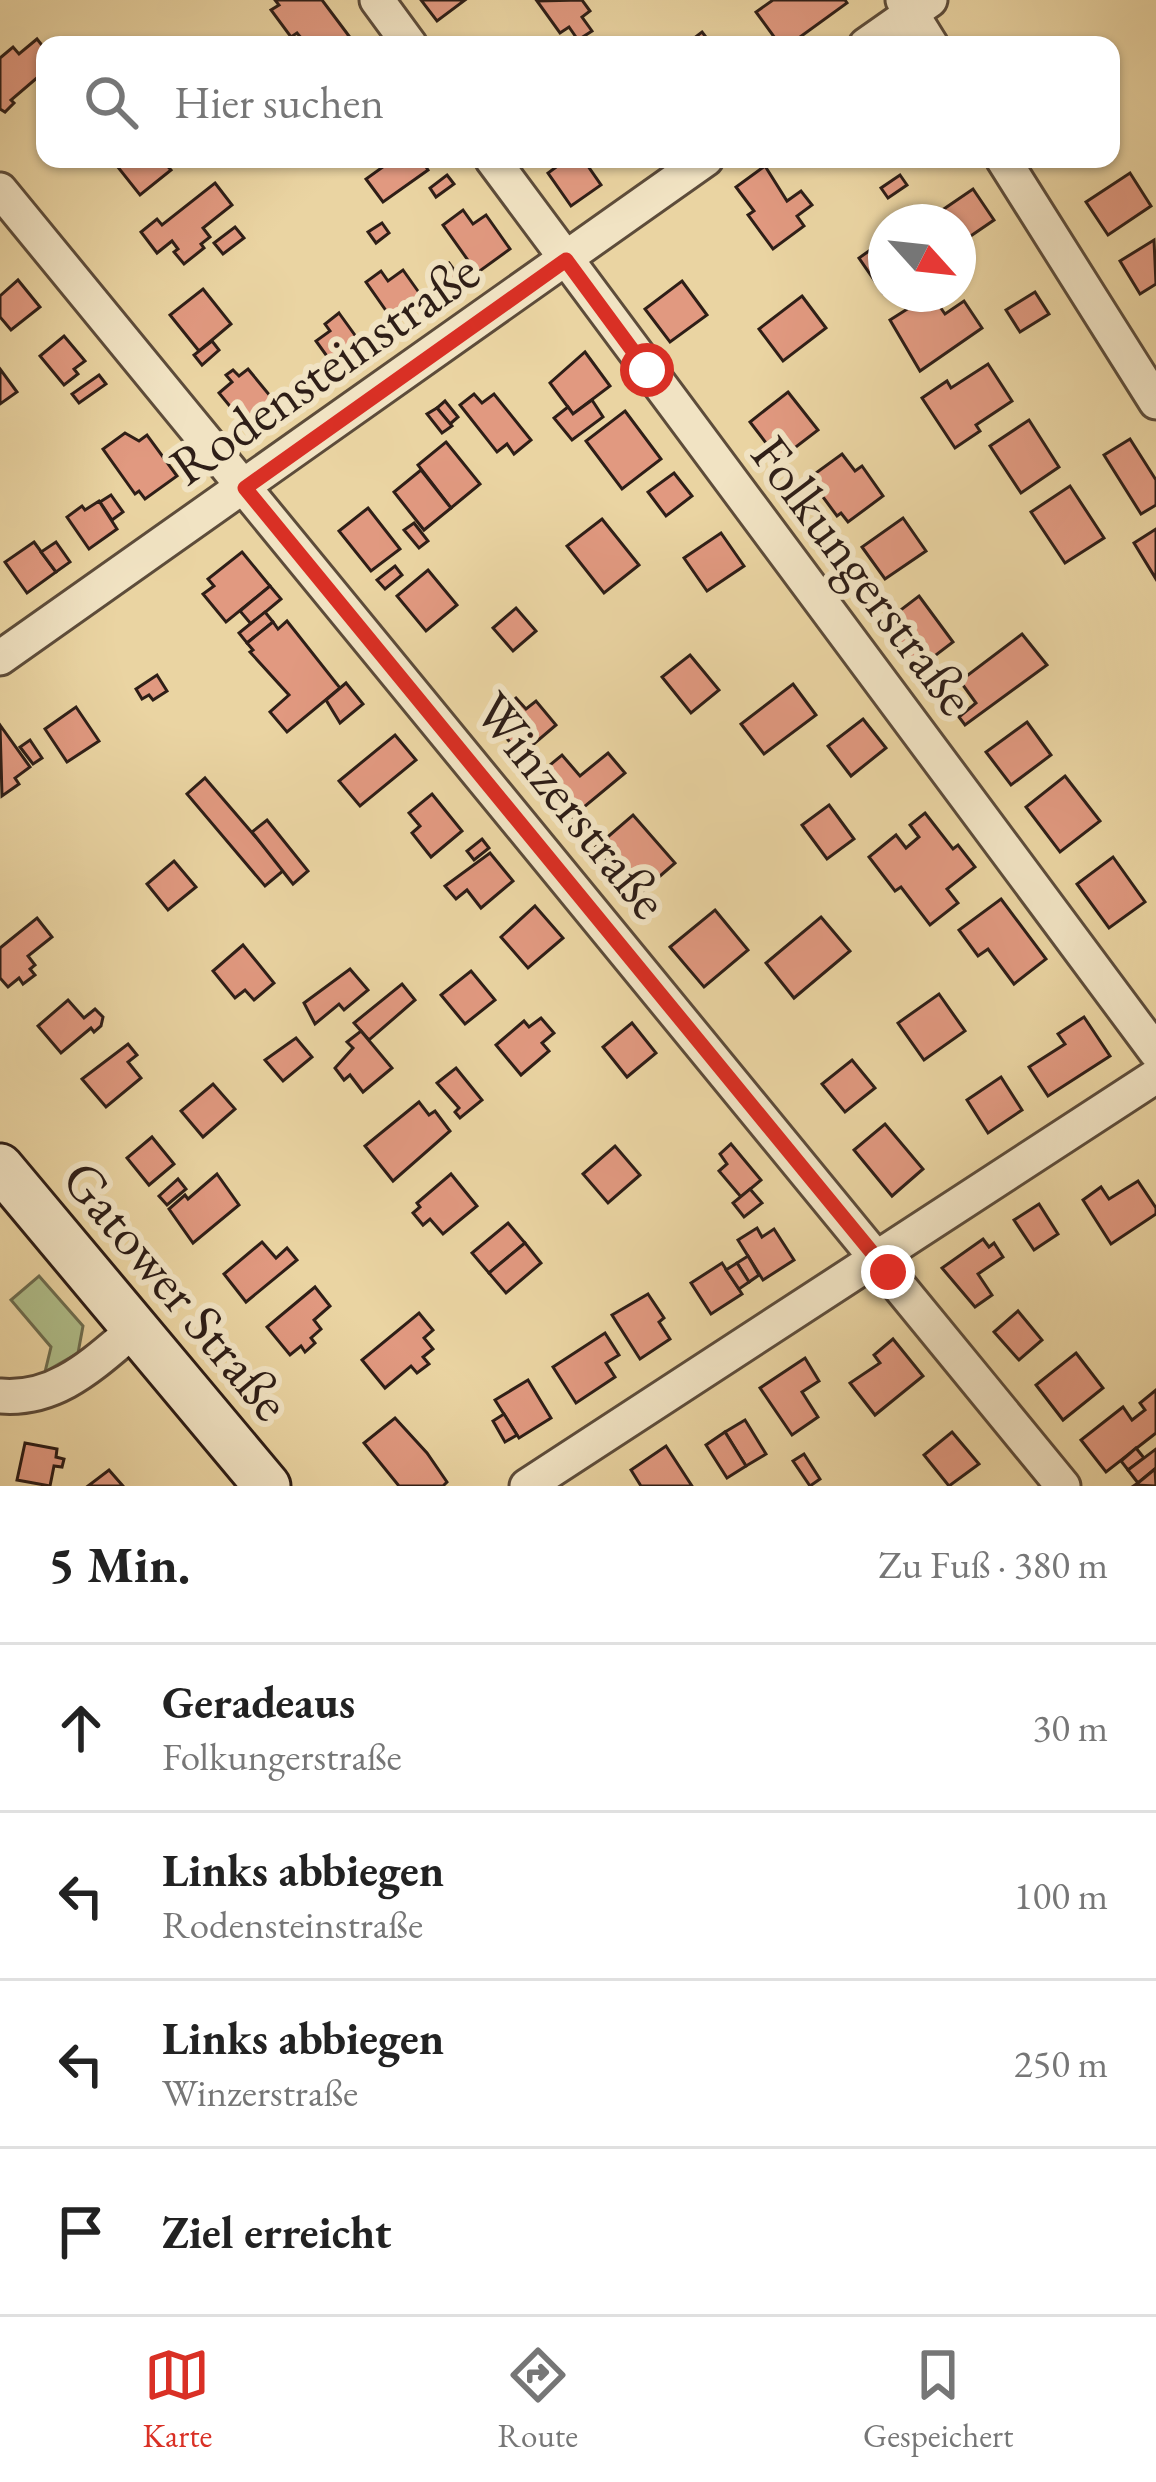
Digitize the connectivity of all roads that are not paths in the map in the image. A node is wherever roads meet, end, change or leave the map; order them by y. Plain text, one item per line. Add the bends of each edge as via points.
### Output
1 (377, 0) edge
2 (915, 4) edge
3 (403, 36) edge
4 (877, 36) edge
5 (927, 36) edge
6 (499, 168) edge
7 (694, 168) edge
8 (1009, 168) edge
9 (0, 190) edge
10 (566, 260) junction
11 (1156, 402) edge
12 (245, 488) junction
13 (0, 658) edge
14 (1156, 1052) edge
15 (1156, 1076) edge
16 (0, 1167) edge
17 (879, 1260) junction
18 (135, 1329) junction
19 (0, 1396) edge
20 (267, 1486) edge
21 (527, 1486) edge
22 (1064, 1486) edge

1 - 3 street
2 - 4 street
2 - 5 street
6 - 10 street, Folkungerstraße
7 - 10 street, Rodensteinstraße
8 - 11 street
9 - 12 street, Winzerstraße
10 - 12 street, Rodensteinstraße
10 - 14 street, Folkungerstraße
12 - 13 street, Rodensteinstraße
12 - 17 street, Winzerstraße
15 - 17 street
16 - 18 main road, Gatower Straße
17 - 21 street
17 - 22 street, Winzerstraße
18 - 19 street via 74,1380
18 - 20 main road, Gatower Straße

